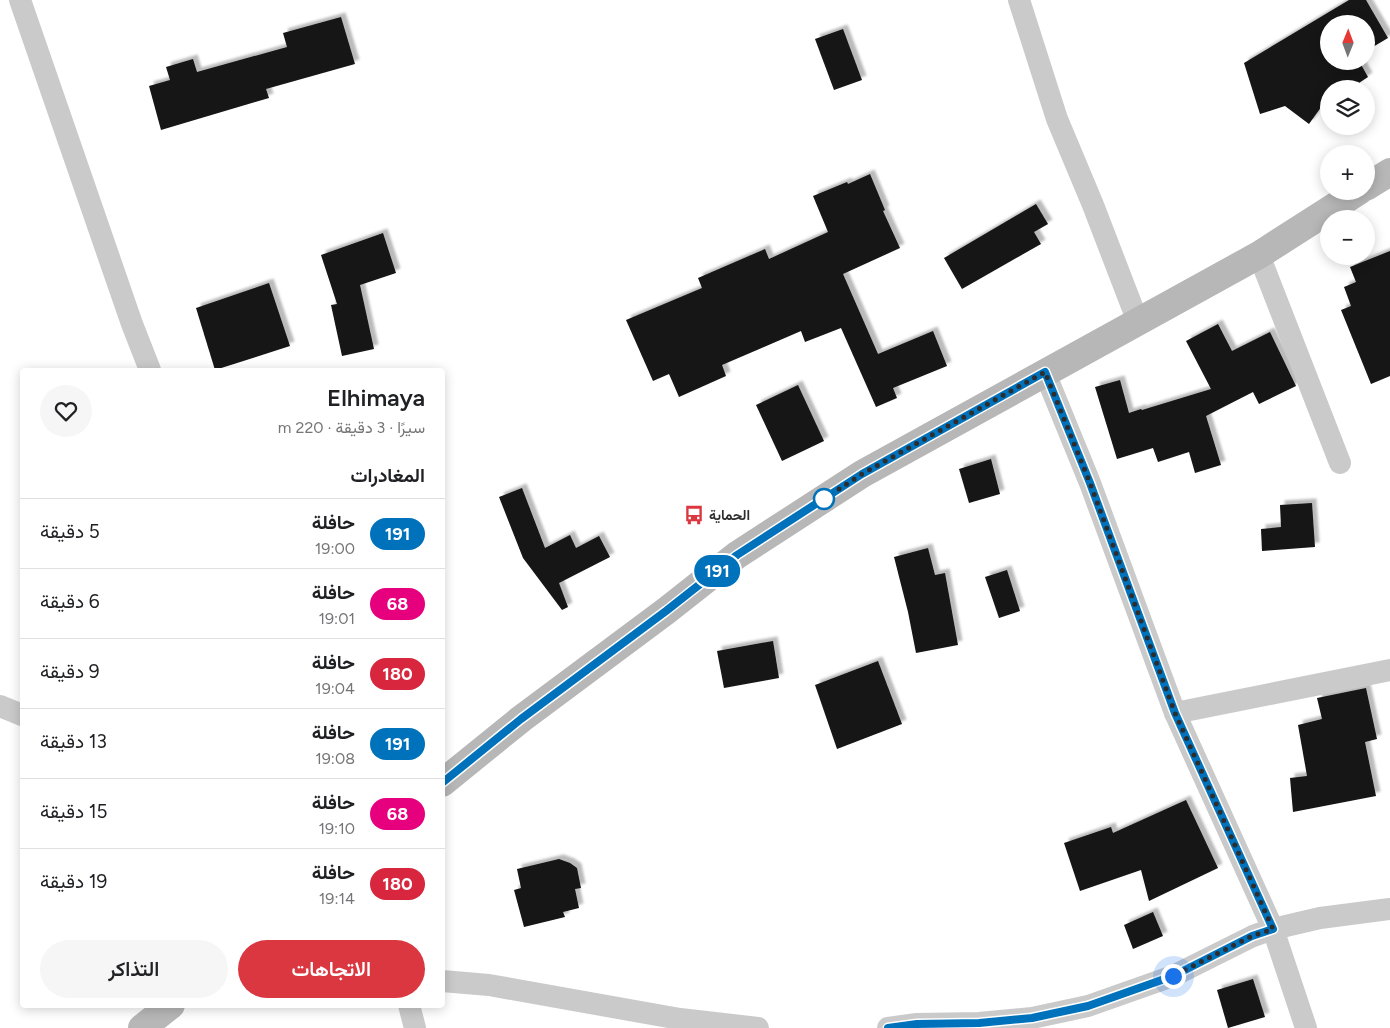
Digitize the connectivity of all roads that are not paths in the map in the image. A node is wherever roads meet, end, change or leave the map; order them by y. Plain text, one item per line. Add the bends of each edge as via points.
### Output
1 (20, 0) edge
2 (1019, 0) edge
3 (1390, 172) edge
4 (1375, 181) edge
5 (1345, 200) edge
6 (1259, 255) junction
7 (1138, 322) junction
8 (149, 368) edge
9 (1045, 372) junction
10 (1340, 463) dead end
11 (1390, 670) edge
12 (0, 706) edge
13 (1175, 713) junction
14 (20, 714) edge
15 (445, 781) edge
16 (1390, 909) edge
17 (1273, 929) junction
18 (445, 981) edge
19 (166, 1008) edge
20 (410, 1008) edge
21 (142, 1028) edge
22 (415, 1028) edge
23 (758, 1028) edge
24 (888, 1028) edge
25 (1306, 1028) edge

1 - 8 street
2 - 7 street via 1057,119
3 - 4 main road
5 - 6 main road
6 - 7 main road
6 - 10 street
7 - 9 main road
9 - 13 street via 1090,483
9 - 15 main road via 862,474 737,555
11 - 13 street
12 - 14 street
13 - 17 street
16 - 17 street via 1320,918
17 - 24 street via 1252,936 1173,976 1088,1006 1032,1018
17 - 25 street
18 - 23 street via 489,985 680,1019
19 - 21 main road
20 - 22 street

